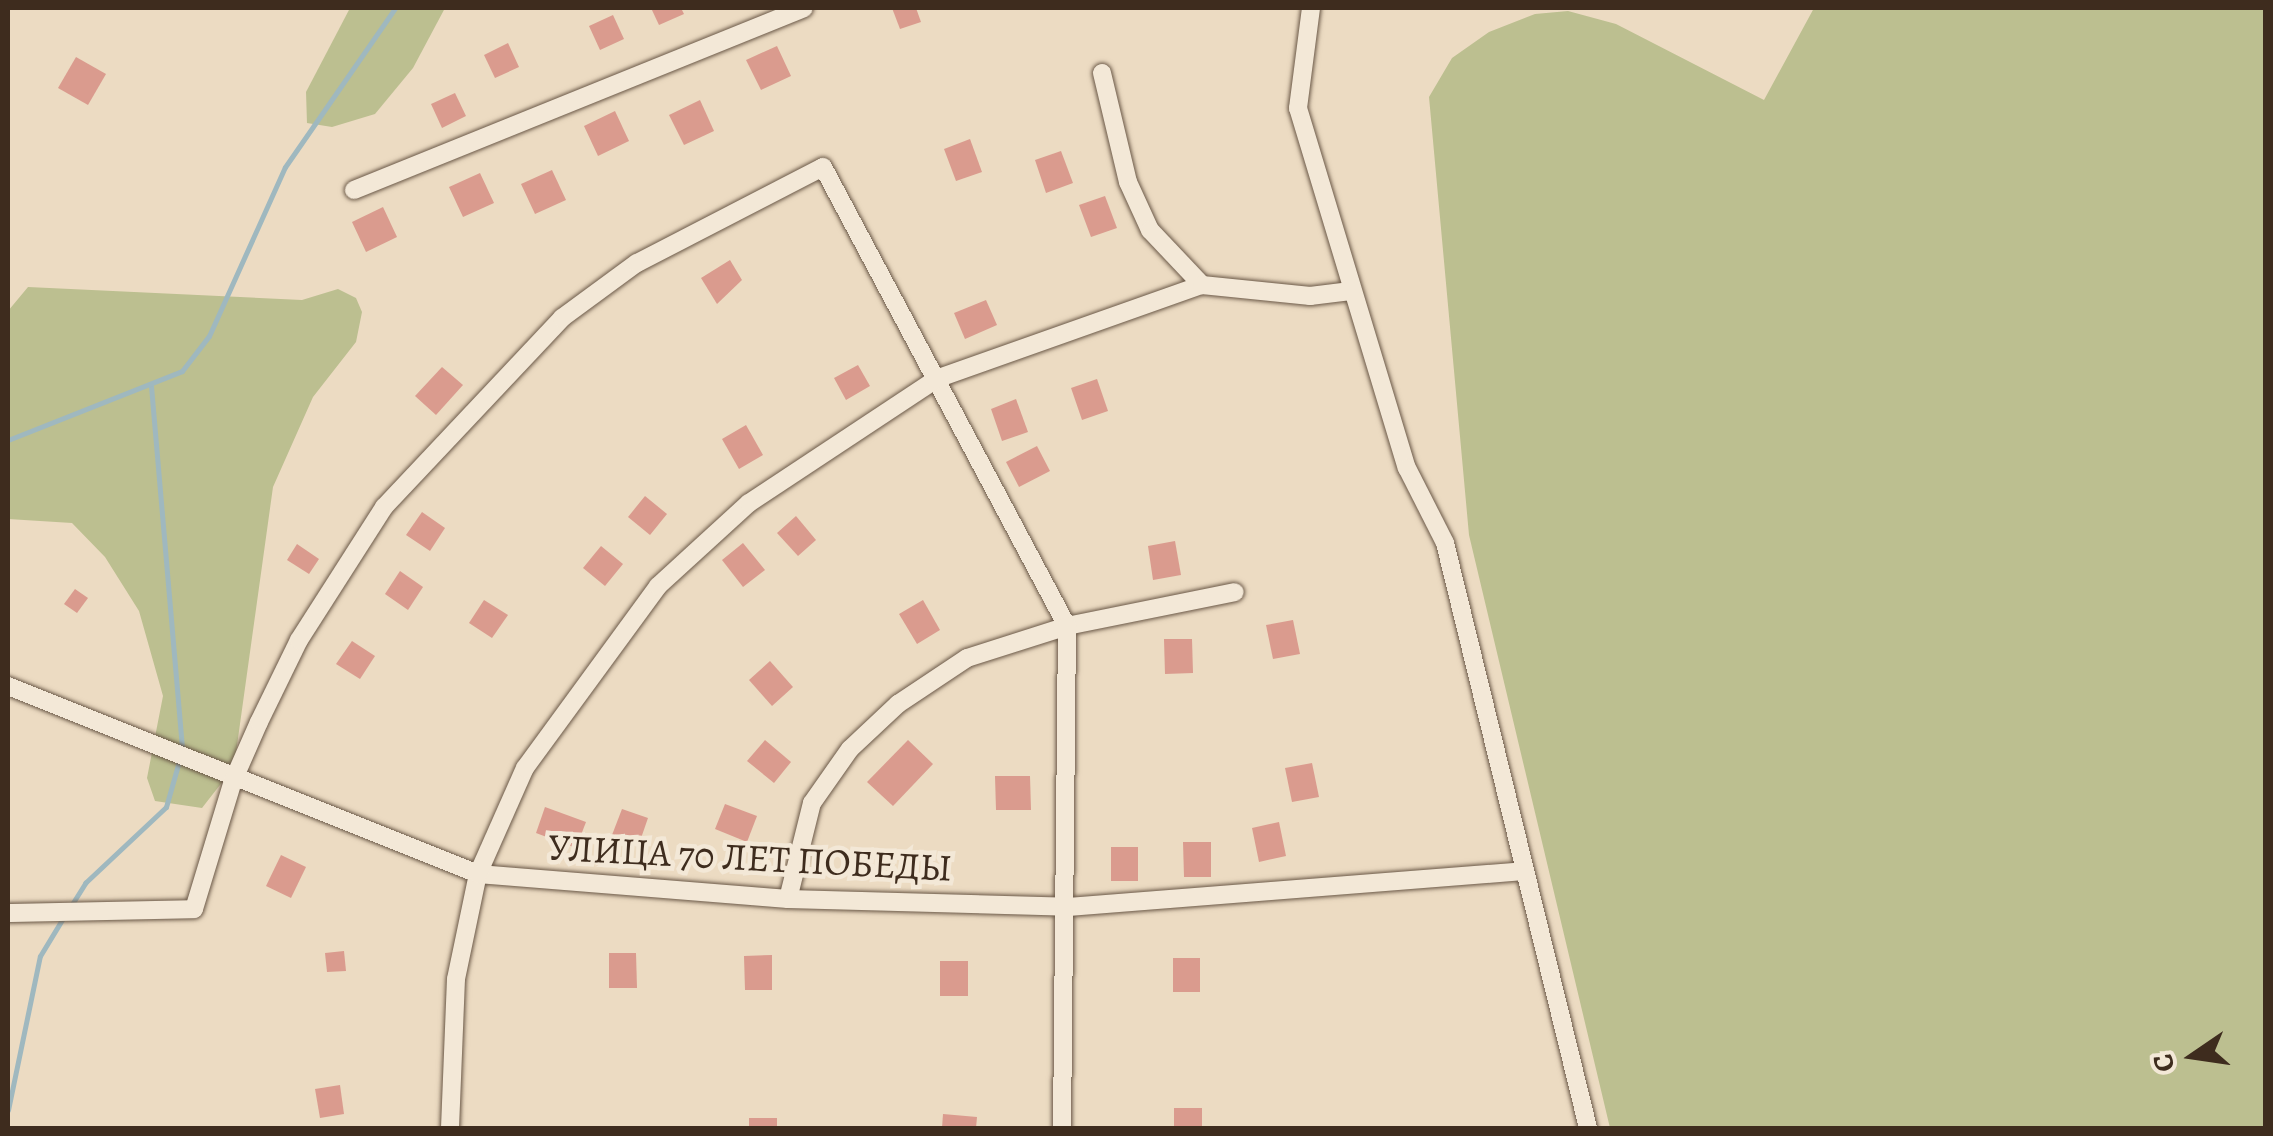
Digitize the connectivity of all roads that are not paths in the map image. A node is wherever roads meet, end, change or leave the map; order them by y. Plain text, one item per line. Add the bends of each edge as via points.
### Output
1 (804, 8) edge
2 (1312, 8) edge
3 (1102, 72) dead end
4 (354, 190) dead end
5 (1202, 284) junction
6 (1350, 291) junction
7 (936, 379) junction
8 (1236, 592) dead end
9 (1067, 626) junction
10 (8, 686) edge
11 (233, 781) junction
12 (1524, 871) junction
13 (478, 874) junction
14 (788, 899) junction
15 (1068, 906) junction
16 (8, 912) edge
17 (450, 1128) edge
18 (1062, 1128) edge
19 (1588, 1128) edge

1 - 4 street
2 - 6 street via 1298,108
3 - 5 street via 1128,182 1150,230
5 - 6 street via 1310,296
5 - 7 street
6 - 12 street via 1408,468 1446,543
7 - 9 street
7 - 11 street via 823,167 637,263 562,318 384,507 299,640
7 - 13 street via 748,503 658,586 525,768
8 - 9 street
9 - 14 street via 967,658 898,704 850,749 812,803
9 - 15 street
10 - 11 street, УЛИЦА 70 ЛЕТ ПОБЕДЫ
11 - 13 street, УЛИЦА 70 ЛЕТ ПОБЕДЫ
11 - 16 street via 194,909
12 - 15 street, УЛИЦА 70 ЛЕТ ПОБЕДЫ
12 - 19 street
13 - 14 street, УЛИЦА 70 ЛЕТ ПОБЕДЫ
13 - 17 street via 456,979
14 - 15 street, УЛИЦА 70 ЛЕТ ПОБЕДЫ
15 - 18 street

